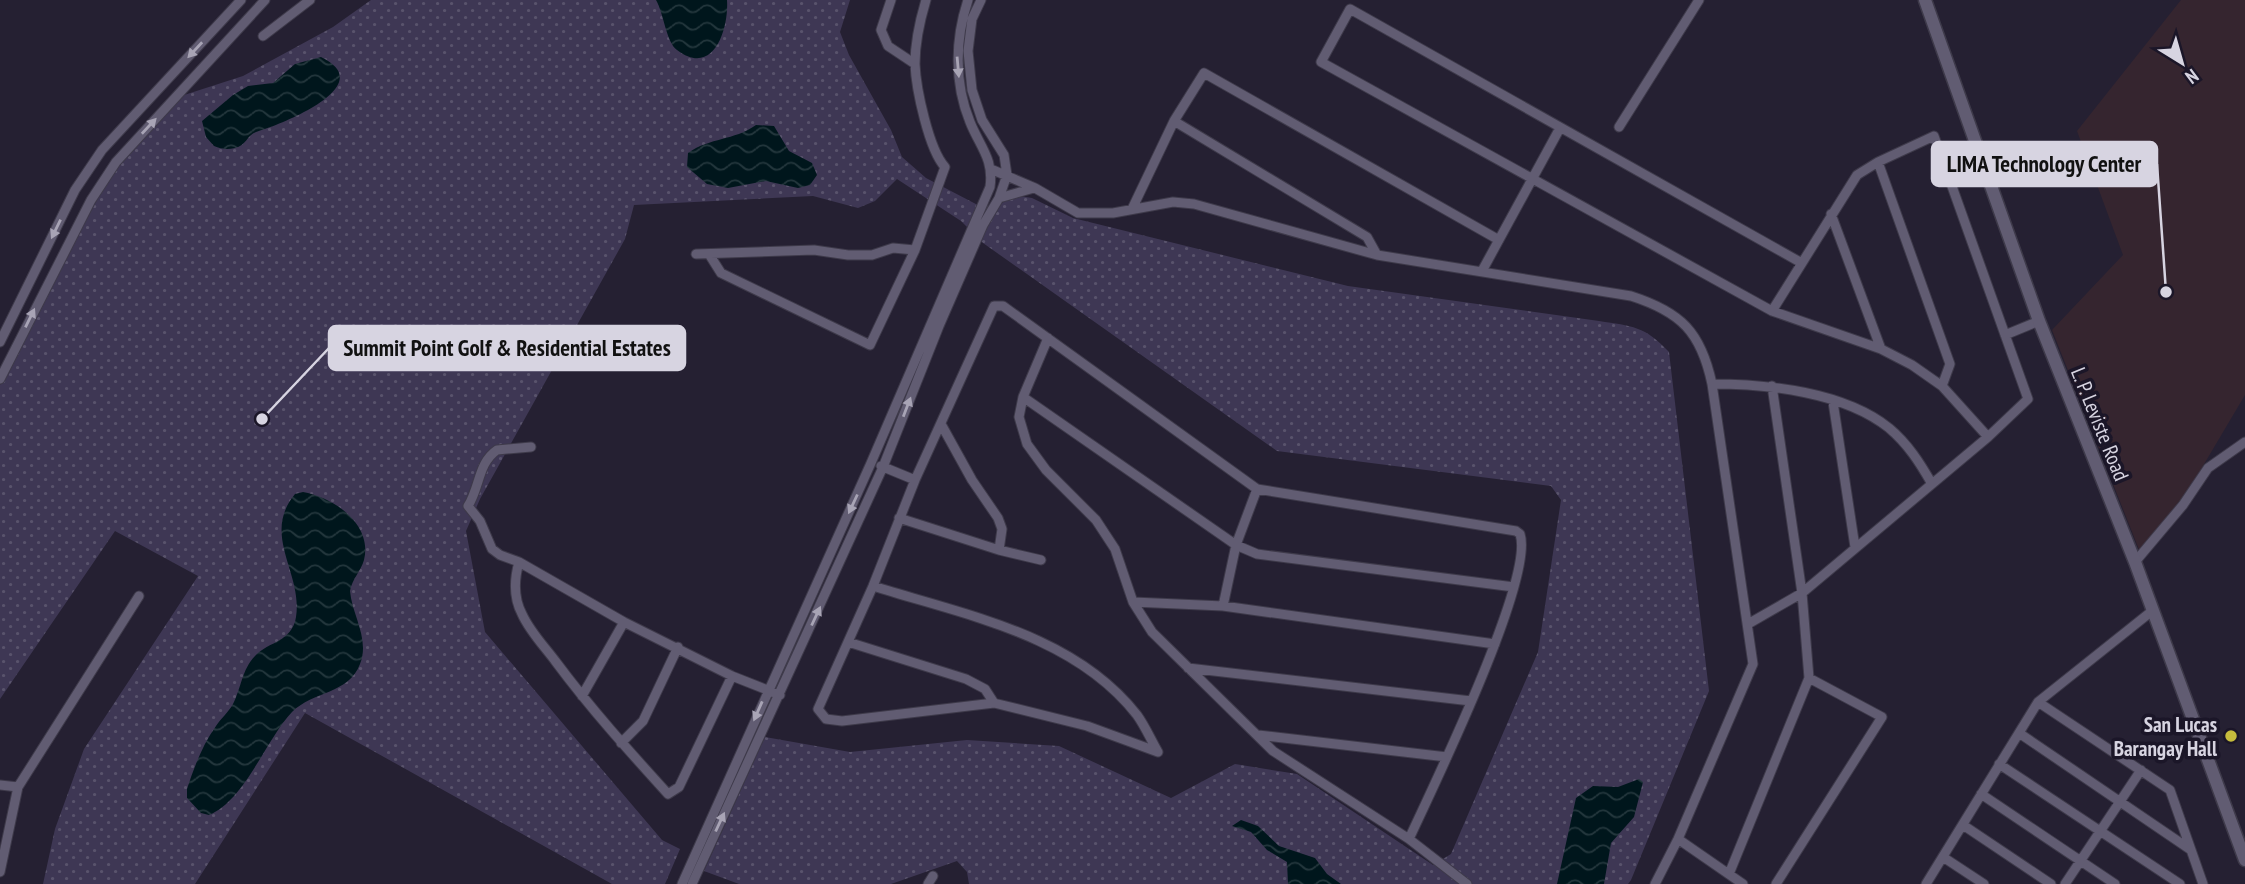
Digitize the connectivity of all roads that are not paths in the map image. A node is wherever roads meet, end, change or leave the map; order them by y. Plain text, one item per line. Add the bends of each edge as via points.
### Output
1 (241, 0) edge
2 (265, 0) edge
3 (310, 0) edge
4 (891, 0) edge
5 (926, 0) edge
6 (968, 0) edge
7 (981, 0) edge
8 (1699, 0) edge
9 (1925, 0) edge
10 (263, 36) dead end
11 (915, 64) junction
12 (1174, 121) junction
13 (1619, 127) dead end
14 (1560, 128) junction
15 (1878, 162) junction
16 (992, 170) junction
17 (1007, 174) junction
18 (1533, 182) junction
19 (1035, 188) junction
20 (999, 198) junction
21 (1132, 209) junction
22 (1831, 215) junction
23 (1499, 240) junction
24 (915, 250) junction
25 (696, 254) dead end
26 (709, 254) junction
27 (1377, 255) junction
28 (1800, 262) junction
29 (1482, 271) junction
30 (1772, 311) junction
31 (2039, 321) junction
32 (2005, 335) junction
33 (1048, 338) junction
34 (0, 342) edge
35 (1881, 349) junction
36 (0, 379) edge
37 (1712, 384) junction
38 (1772, 386) junction
39 (1942, 386) junction
40 (1023, 397) junction
41 (1833, 402) junction
42 (941, 424) junction
43 (1988, 437) junction
44 (2245, 442) edge
45 (531, 447) dead end
46 (872, 463) junction
47 (883, 467) junction
48 (915, 480) junction
49 (1932, 484) junction
50 (1257, 489) junction
51 (899, 518) junction
52 (1236, 545) junction
53 (1855, 547) junction
54 (999, 550) junction
55 (1041, 560) dead end
56 (519, 562) junction
57 (2135, 562) junction
58 (873, 586) junction
59 (1514, 587) junction
60 (1802, 593) junction
61 (139, 596) dead end
62 (1133, 602) junction
63 (1223, 606) junction
64 (2152, 611) junction
65 (624, 622) junction
66 (1748, 624) junction
67 (848, 642) junction
68 (1496, 644) junction
69 (678, 647) junction
70 (1186, 667) junction
71 (732, 676) junction
72 (1809, 678) junction
73 (767, 690) junction
74 (780, 695) junction
75 (582, 696) junction
76 (1471, 701) junction
77 (2038, 702) junction
78 (994, 703) junction
79 (2019, 733) junction
80 (1257, 735) junction
81 (621, 743) junction
82 (1447, 757) junction
83 (1999, 764) junction
84 (2141, 770) junction
85 (0, 785) edge
86 (18, 787) junction
87 (1981, 794) junction
88 (2120, 802) junction
89 (1963, 825) junction
90 (2100, 831) junction
91 (1409, 839) junction
92 (1678, 839) junction
93 (2191, 850) junction
94 (1943, 857) junction
95 (2245, 860) edge
96 (2081, 861) junction
97 (0, 872) edge
98 (1729, 874) junction
99 (682, 884) edge
100 (692, 884) edge
101 (1467, 884) edge
102 (1655, 884) edge
103 (1743, 884) edge
104 (1776, 884) edge
105 (1926, 884) edge
106 (1983, 884) edge
107 (2051, 884) edge
108 (2065, 884) edge
109 (2115, 884) edge
110 (2180, 884) edge
111 (2203, 884) edge

1 -> 34 street via 102,150 75,190
36 -> 2 street via 85,212 116,162
3 - 10 street
4 - 11 street via 881,30 888,46
5 - 11 street
6 -> 16 street via 959,34 959,78 970,123
7 - 17 street via 972,19 968,51 972,90 982,120 1004,155
8 - 13 street
9 - 31 main road, L. P. Leviste Road
11 - 24 street via 922,107 938,160 945,167
12 - 21 street
12 - 23 street via 1203,73
12 - 27 street via 1367,237
14 - 18 street
14 - 18 street via 1350,9 1321,62
14 - 28 street
15 - 22 street via 1857,175
15 - 32 street via 1934,136
15 - 39 street via 1950,364
16 - 17 street
16 - 46 street via 990,187
17 - 19 street
17 - 20 street
18 - 23 street
18 - 30 street
19 - 20 street
19 - 21 street via 1078,213
47 -> 20 street via 939,326
21 - 27 street via 1173,202 1194,204
22 - 28 street
22 - 35 street
23 - 29 street
24 - 26 street via 893,248 872,255 814,250
24 - 26 street via 870,345 721,273
25 - 26 street
27 - 29 street
28 - 30 street
29 - 37 street via 1660,305 1694,334 1706,356
30 - 35 street
31 - 32 street
31 - 57 main road, L. P. Leviste Road
32 - 43 street via 2028,399
33 - 40 street
33 - 42 street via 1003,306 994,306
33 - 50 street
35 - 39 street
37 - 38 street
37 - 66 street
38 - 41 street
38 - 60 street
39 - 43 street
40 - 52 street
40 - 62 street via 1019,416 1027,444 1096,520 1115,549
41 - 49 street via 1859,410 1888,428 1916,456
41 - 53 street
42 - 48 street
42 - 54 street via 998,518 1002,529
43 - 49 street
44 - 57 street via 2207,468
45 - 56 street via 503,447 490,454 468,506 492,549
46 - 47 street
46 -> 73 street
47 - 48 street
74 -> 47 street
48 - 51 street
49 - 53 street
50 - 52 street
50 - 59 street via 1516,531 1522,540
51 - 54 street
51 - 58 street
52 - 59 street via 1257,554
52 - 63 street
53 - 60 street
54 - 55 street
56 - 65 street
56 - 75 street via 514,577 521,613
57 - 64 main road, L. P. Leviste Road
58 - 67 street
58 - 78 street via 1036,638 1076,661 1137,715 1158,752 1087,726
59 - 68 street
60 - 66 street
60 - 72 street
61 - 86 street
62 - 63 street
62 - 70 street via 1152,632
63 - 68 street
64 - 77 street
64 - 95 main road, L. P. Leviste Road
65 - 69 street
65 - 75 street
66 - 92 street via 1754,664
67 - 78 street via 966,679 985,689
67 - 78 street via 818,709 826,719 842,722
68 - 76 street
69 - 71 street
69 - 81 street via 643,721
70 - 76 street
70 - 80 street
71 - 73 street
71 - 81 street via 676,792 668,794
72 - 98 street
72 - 104 street via 1882,717
73 - 74 street
73 -> 99 street
100 -> 74 street
75 - 81 street
76 - 82 street
77 - 79 street
77 - 84 street
79 - 83 street
79 - 88 street
80 - 82 street
80 - 91 street via 1273,751
82 - 91 street
83 - 87 street
83 - 90 street
84 - 88 street
84 - 93 street via 2170,790
85 - 86 street
86 - 97 street
87 - 89 street
87 - 96 street
88 - 90 street
88 - 93 street
89 - 94 street
89 - 107 street
90 - 96 street
90 - 110 street
91 - 101 street
92 - 98 street
92 - 102 street
93 - 111 street
94 - 105 street
94 - 106 street
96 - 108 street
96 - 109 street
98 - 103 street

